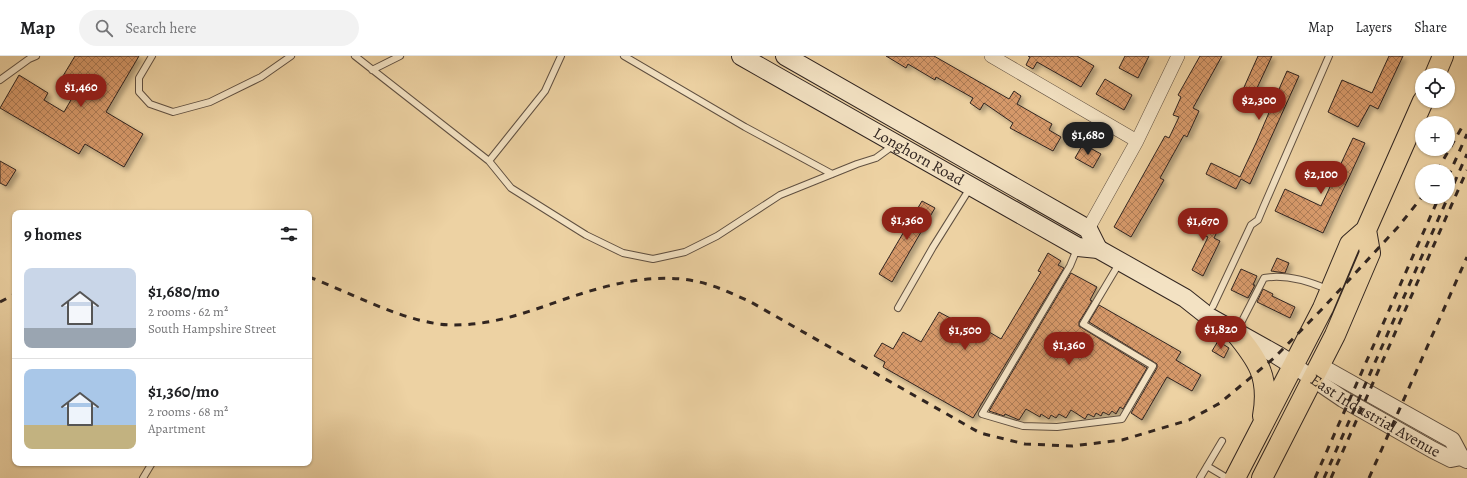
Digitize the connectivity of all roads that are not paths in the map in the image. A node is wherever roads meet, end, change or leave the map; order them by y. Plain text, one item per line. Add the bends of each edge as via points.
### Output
1 (36, 56) edge
2 (152, 56) edge
3 (291, 56) edge
4 (355, 56) edge
5 (400, 56) edge
6 (561, 56) edge
7 (624, 56) edge
8 (741, 56) edge
9 (785, 56) edge
10 (991, 56) edge
11 (1178, 56) edge
12 (1329, 56) edge
13 (1443, 56) edge
14 (1438, 68) edge
15 (372, 70) junction
16 (0, 80) edge
17 (1420, 108) edge
18 (1137, 141) junction
19 (895, 144) junction
20 (489, 161) junction
21 (981, 169) junction
22 (832, 174) junction
23 (971, 187) junction
24 (1088, 229) junction
25 (1366, 230) junction
26 (1078, 247) junction
27 (1098, 249) junction
28 (1121, 262) junction
29 (1331, 290) junction
30 (1185, 298) junction
31 (1213, 306) junction
32 (898, 308) dead end
33 (1238, 327) junction
34 (1295, 360) junction
35 (1317, 373) junction
36 (1260, 430) junction
37 (1222, 441) dead end
38 (1464, 458) edge
39 (150, 466) edge
40 (1207, 466) junction
41 (143, 478) edge
42 (1200, 478) edge
43 (1227, 478) edge
44 (1235, 478) edge
45 (1262, 478) edge

1 - 16 lane
2 - 3 lane via 139,78 140,92 150,104 173,112 210,102 248,84
4 - 15 lane
5 - 15 lane
6 - 20 lane via 545,92
7 - 22 lane via 745,127
8 - 19 main road, Longhorn Road
9 - 21 main road, Longhorn Road
10 - 18 street
11 - 18 street
12 - 31 lane via 1258,220 1252,225
13 - 14 main road
15 - 20 lane
17 - 25 main road
18 - 24 street
19 - 22 lane via 876,158
19 - 23 main road, Longhorn Road
20 - 22 lane via 511,188 586,235 623,252 654,259 685,252 717,236 780,195
21 - 23 main road
21 - 24 main road, Longhorn Road
23 - 26 main road, Longhorn Road
23 - 32 lane
24 - 27 main road
25 - 29 main road via 1350,244
25 - 35 main road via 1370,253
26 - 27 main road, Longhorn Road
26 - 28 lane via 1070,266 982,414 1023,426 1057,427 1122,419 1152,366 1083,324
27 - 28 main road, Longhorn Road
28 - 30 main road, Longhorn Road
29 - 33 lane via 1305,280 1264,278
29 - 34 main road
30 - 31 main road, Longhorn Road
30 - 33 main road, Longhorn Road via 1209,318
31 - 33 main road, Longhorn Road
33 - 34 main road, Longhorn Road via 1277,355
33 - 36 main road via 1256,359 1266,390
34 - 35 main road, Longhorn Road
34 - 36 main road
35 - 38 street, East Industrial Avenue via 1342,399 1433,450 1451,458
35 - 45 main road
36 - 44 main road
37 - 40 lane
39 - 41 lane
40 - 42 lane
40 - 43 lane

